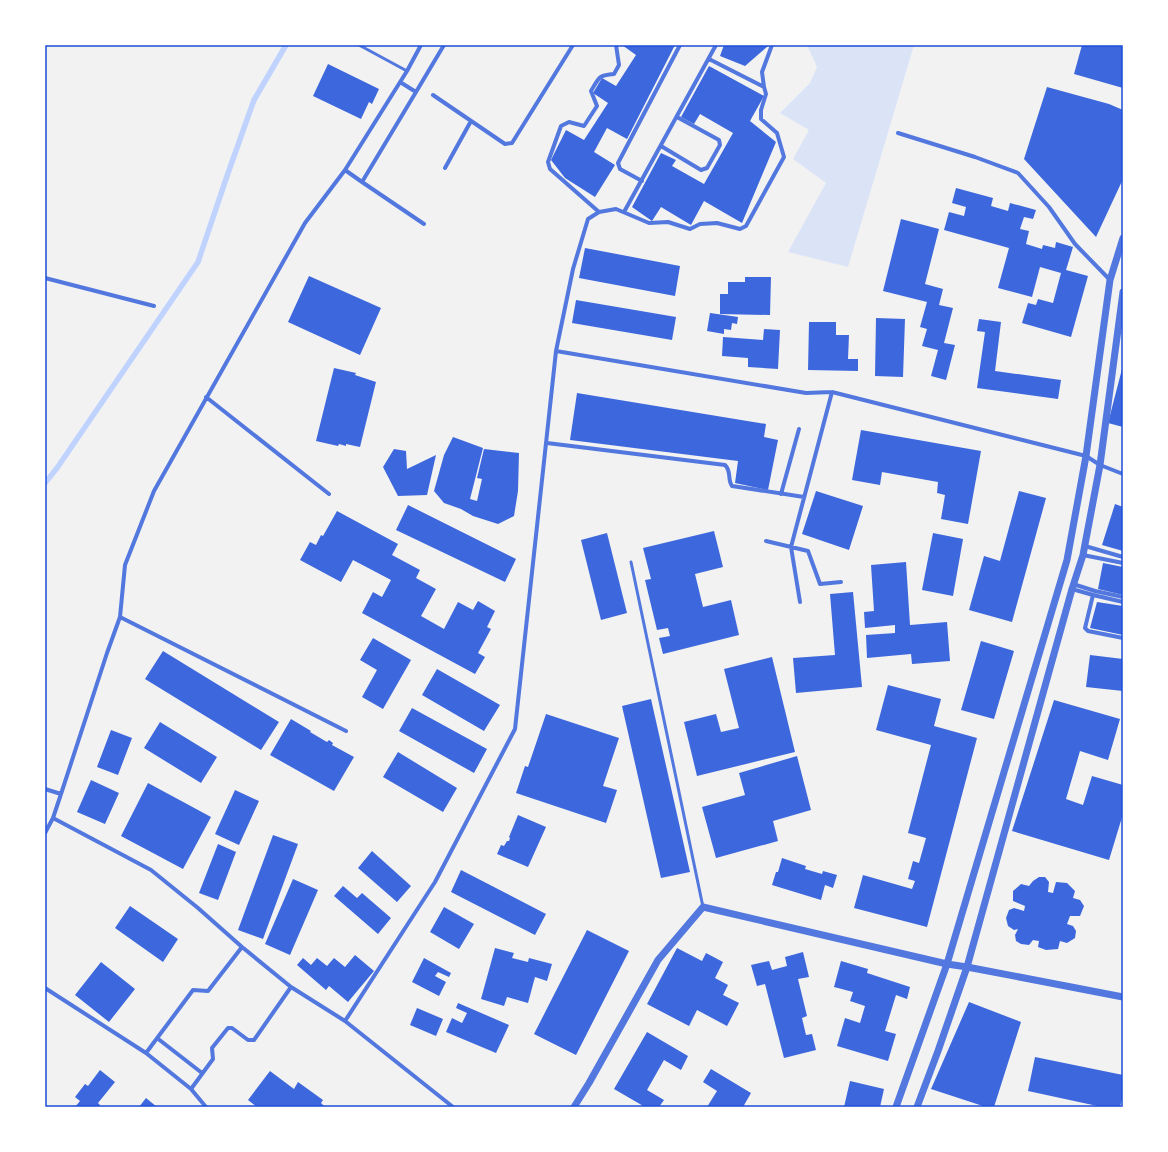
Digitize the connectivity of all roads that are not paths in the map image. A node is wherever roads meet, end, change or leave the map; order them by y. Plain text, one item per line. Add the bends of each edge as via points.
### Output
1 (359, 45) edge
2 (421, 45) edge
3 (444, 45) edge
4 (573, 45) edge
5 (616, 45) edge
6 (680, 45) edge
7 (716, 45) edge
8 (772, 45) edge
9 (708, 59) junction
10 (408, 71) junction
11 (400, 82) junction
12 (764, 87) junction
13 (416, 92) junction
14 (433, 95) dead end
15 (677, 117) junction
16 (471, 121) junction
17 (898, 133) dead end
18 (661, 146) junction
19 (445, 168) dead end
20 (345, 170) junction
21 (642, 181) junction
22 (362, 182) junction
23 (599, 212) junction
24 (624, 212) junction
25 (424, 224) dead end
26 (1123, 238) edge
27 (45, 278) edge
28 (1110, 280) junction
29 (1123, 292) edge
30 (154, 306) dead end
31 (556, 351) junction
32 (832, 392) junction
33 (206, 397) junction
34 (799, 429) dead end
35 (546, 443) junction
36 (1086, 456) junction
37 (1100, 464) junction
38 (1123, 474) edge
39 (330, 494) dead end
40 (781, 494) junction
41 (804, 497) junction
42 (766, 541) dead end
43 (1085, 546) junction
44 (791, 547) junction
45 (1083, 555) junction
46 (1123, 557) edge
47 (631, 562) dead end
48 (1123, 563) edge
49 (841, 582) dead end
50 (1073, 586) junction
51 (1093, 595) junction
52 (1123, 597) edge
53 (800, 602) dead end
54 (1123, 602) edge
55 (120, 617) junction
56 (1123, 638) edge
57 (346, 731) dead end
58 (45, 789) edge
59 (61, 794) junction
60 (53, 818) junction
61 (45, 833) edge
62 (703, 907) junction
63 (242, 947) junction
64 (947, 964) junction
65 (967, 966) junction
66 (291, 986) junction
67 (45, 988) edge
68 (1123, 998) edge
69 (345, 1021) junction
70 (157, 1038) junction
71 (146, 1053) junction
72 (202, 1073) junction
73 (191, 1090) junction
74 (206, 1107) edge
75 (454, 1107) edge
76 (574, 1107) edge
77 (896, 1107) edge
78 (917, 1107) edge

1 - 10 lane
2 - 10 street
3 - 13 street
4 - 16 street via 512,143 505,144
5 - 23 street via 619,65 614,74 599,77 591,91 596,106 584,126 569,122 561,126 548,162 550,169
6 - 21 street via 618,163 620,169
7 - 9 street
8 - 12 street via 762,72
9 - 12 street
9 - 15 street
10 - 11 street
11 - 13 street
11 - 20 street
12 - 24 street via 766,94 760,110 761,119 777,133 784,157 746,226 740,229 717,223 700,224 690,229 668,222 649,224
13 - 22 street
14 - 16 street
15 - 18 street
15 - 18 street via 719,140 720,145 707,168 701,170
16 - 19 street
17 - 28 street via 1018,173 1048,207 1075,244
18 - 21 street
20 - 22 street
20 - 33 street via 304,223
21 - 24 street
22 - 25 street
23 - 24 street via 616,209
23 - 31 street via 588,219 575,263
26 - 28 street
27 - 30 street
28 - 36 street
29 - 37 street
31 - 32 street via 806,394
31 - 35 street
32 - 36 street
32 - 41 street
33 - 39 street
33 - 55 street via 154,491 125,565
34 - 40 street
35 - 40 street via 725,465 729,470 732,486
35 - 69 street via 515,729 435,882
36 - 37 street
36 - 64 street via 1067,560
37 - 38 street
37 - 43 street
40 - 41 street
41 - 44 street
42 - 44 street
43 - 45 street
43 - 46 street
44 - 49 street via 808,551 820,584
44 - 53 street
45 - 48 street
45 - 50 street
47 - 62 lane
50 - 51 street
50 - 52 street
50 - 65 street
51 - 54 street
51 - 56 street via 1085,628 1088,631
55 - 57 street
55 - 59 street
58 - 59 street
59 - 60 street
60 - 61 street
60 - 63 street via 151,870
62 - 64 street
62 - 76 street via 658,960
63 - 66 street
63 - 70 street via 208,991 193,990
64 - 65 street
64 - 77 street
65 - 68 street
65 - 78 street
66 - 69 street
66 - 72 street via 254,1040 248,1040 232,1028 228,1028 212,1048 213,1059
67 - 71 street
69 - 75 street
70 - 71 street
70 - 72 street
71 - 73 street
72 - 73 street
73 - 74 street

